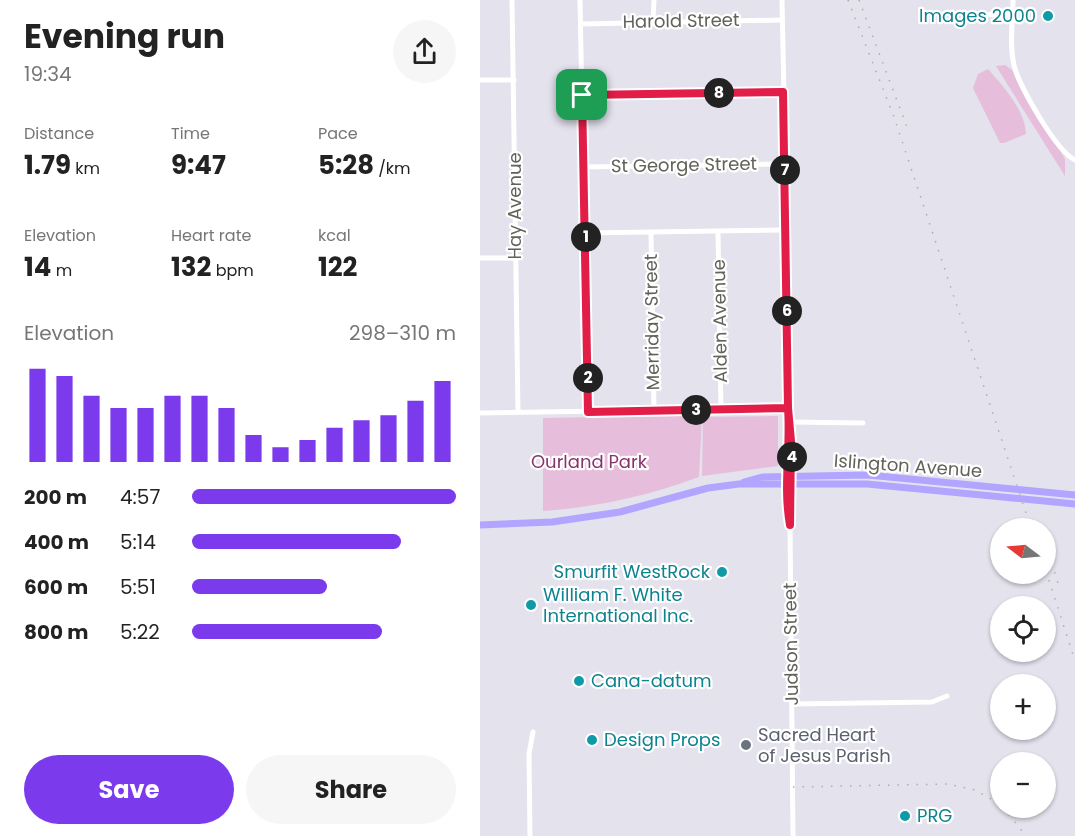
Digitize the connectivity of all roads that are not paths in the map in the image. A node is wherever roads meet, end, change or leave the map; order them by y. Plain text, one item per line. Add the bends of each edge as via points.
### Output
1 (512, 0) edge
2 (580, 0) edge
3 (654, 0) edge
4 (782, 0) edge
5 (1013, 0) edge
6 (971, 14) dead end
7 (1013, 15) junction
8 (782, 20) junction
9 (653, 21) junction
10 (581, 24) junction
11 (480, 80) edge
12 (514, 80) junction
13 (783, 92) junction
14 (582, 95) junction
15 (1073, 159) edge
16 (784, 164) junction
17 (583, 167) junction
18 (786, 230) junction
19 (718, 232) junction
20 (586, 233) junction
21 (651, 233) junction
22 (480, 258) edge
23 (515, 258) junction
24 (788, 408) junction
25 (721, 410) junction
26 (654, 411) junction
27 (518, 412) junction
28 (588, 412) junction
29 (480, 413) edge
30 (862, 423) dead end
31 (789, 425) junction
32 (790, 480) junction
33 (1075, 495) edge
34 (1075, 504) edge
35 (480, 525) edge
36 (947, 696) dead end
37 (792, 705) junction
38 (533, 732) dead end
39 (530, 836) edge
40 (793, 836) edge

1 - 12 street, Hay Avenue
2 - 10 street
3 - 9 street
4 - 8 street, Judson Street
5 - 7 street
6 - 7 street
7 - 15 street via 1013,62 1017,77 1061,149
8 - 9 street, Harold Street
8 - 13 street, Judson Street
9 - 10 street, Harold Street
10 - 14 street
11 - 12 street
12 - 23 street, Hay Avenue
13 - 14 street
13 - 16 street, Judson Street
14 - 17 street
16 - 17 street, St George Street
16 - 18 street, Judson Street
17 - 20 street
18 - 19 street
18 - 24 street, Judson Street
19 - 21 street
19 - 25 street, Alden Avenue
20 - 21 street
20 - 28 street
21 - 26 street, Merriday Street
22 - 23 street
23 - 27 street, Hay Avenue
24 - 25 street
24 - 31 street, Judson Street
25 - 26 street
26 - 28 street
27 - 28 street
27 - 29 street
30 - 31 street
31 - 32 street, Judson Street
32 - 33 main road, Islington Avenue via 868,475
32 - 34 main road, Islington Avenue
32 - 35 main road, Islington Avenue via 708,488 620,512 552,522
32 - 37 street, Judson Street
36 - 37 street via 932,702
37 - 40 street, Judson Street
38 - 39 street via 529,754

